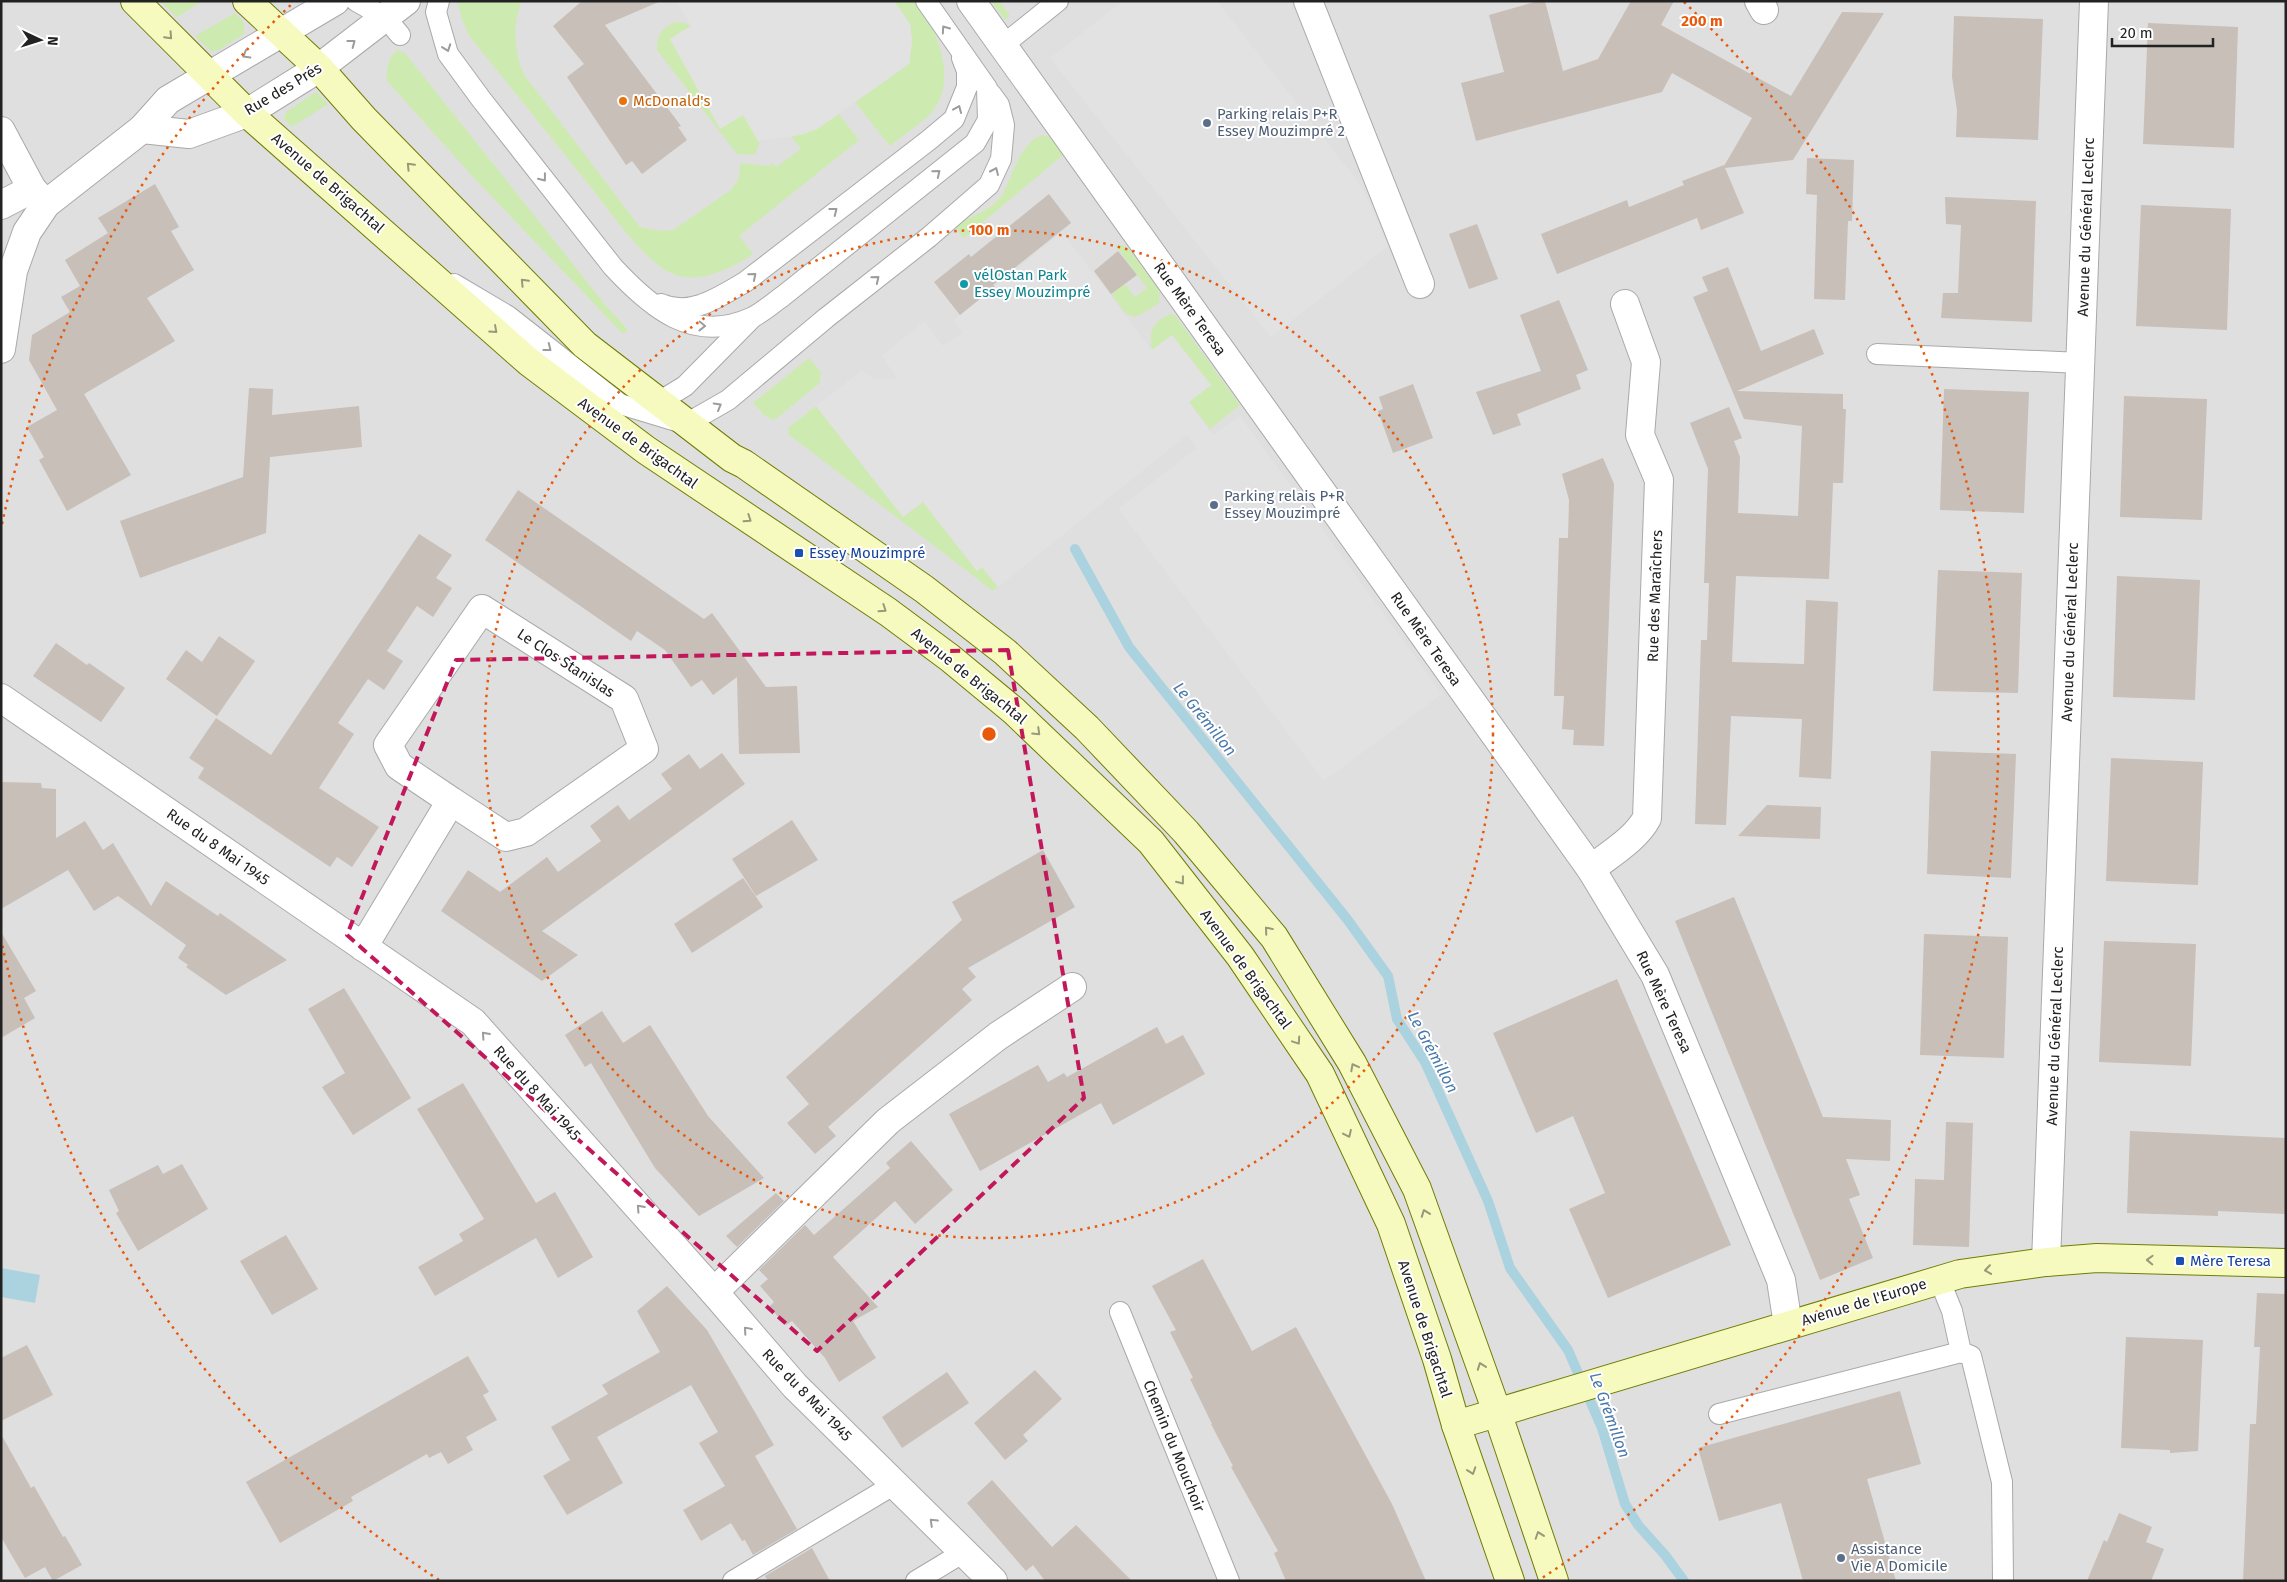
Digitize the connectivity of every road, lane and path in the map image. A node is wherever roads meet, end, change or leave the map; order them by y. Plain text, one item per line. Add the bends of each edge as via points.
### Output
1 (135, 1) edge
2 (247, 1) edge
3 (335, 1) edge
4 (356, 1) edge
5 (439, 1) edge
6 (926, 1) edge
7 (971, 1) edge
8 (1058, 1) edge
9 (1308, 1) edge
10 (2094, 1) edge
11 (397, 18) edge
12 (282, 34) junction
13 (1002, 46) junction
14 (958, 47) junction
15 (319, 68) junction
16 (210, 76) junction
17 (987, 88) junction
18 (247, 113) junction
19 (142, 129) junction
20 (1, 132) edge
21 (39, 196) junction
22 (1, 205) edge
23 (420, 264) junction
24 (1420, 284) dead end
25 (631, 286) junction
26 (1625, 304) dead end
27 (752, 318) junction
28 (1, 349) edge
29 (1877, 354) dead end
30 (2080, 363) junction
31 (651, 407) junction
32 (686, 424) junction
33 (1, 698) edge
34 (451, 801) junction
35 (1591, 870) junction
36 (363, 947) junction
37 (1072, 986) dead end
38 (2046, 1262) junction
39 (2286, 1263) edge
40 (1940, 1279) junction
41 (714, 1292) junction
42 (1120, 1312) dead end
43 (1788, 1326) junction
44 (1961, 1352) junction
45 (1497, 1412) junction
46 (1719, 1414) dead end
47 (1456, 1425) junction
48 (895, 1484) junction
49 (964, 1552) junction
50 (734, 1581) edge
51 (916, 1581) edge
52 (993, 1581) edge
53 (1229, 1581) edge
54 (1510, 1581) edge
55 (1554, 1581) edge
56 (2003, 1581) edge

1 -> 16 main road, Avenue de Brigachtal
2 - 12 main road
3 - 12 street
4 - 11 lane
5 -> 25 lane via 436,12 448,54
14 -> 6 lane
7 - 13 street, Rue Mère Teresa
8 - 13 lane
9 - 24 street
10 - 30 street, Avenue du Général Leclerc
15 -> 11 street, Rue des Prés
12 - 15 main road
12 -> 16 street
13 - 35 street, Rue Mère Teresa
14 - 17 lane
25 -> 14 lane via 673,309 689,309 745,282 954,119 967,87 967,71
15 - 18 street, Rue des Prés
31 -> 15 main road via 585,345
16 - 18 main road, Avenue de Brigachtal
16 - 19 street via 168,100
27 -> 17 lane via 975,143 988,120
32 -> 17 lane via 728,400 989,185 1000,159 1004,124 999,105
18 - 19 street, Rue des Prés via 189,134
18 - 23 main road, Avenue de Brigachtal
19 - 21 street
20 - 21 street
21 - 22 street
21 - 28 street via 13,271
23 -> 31 lane via 508,316 620,404
23 -> 47 main road, Avenue de Brigachtal via 529,362 585,405 950,658 1014,711 1151,842 1240,956 1320,1074 1390,1224 1437,1359
25 -> 27 lane via 673,319 692,326 723,326
26 - 35 street, Rue des Maraîchers via 1646,362 1640,435 1659,480 1647,818 1634,835
27 - 31 lane via 685,386
29 - 30 lane
30 - 38 street, Avenue du Général Leclerc
31 - 32 main road
45 -> 32 main road via 1417,1189 1352,1063 1274,937 1186,832 1087,728 1005,652 924,589
33 - 36 street, Rue du 8 Mai 1945
34 - 34 street, Le Clos Stanislas via 506,837 526,832 644,749 624,700 482,609 388,745 399,766
34 - 36 street
35 - 43 street, Rue Mère Teresa via 1655,975 1781,1280
41 -> 36 street, Rue du 8 Mai 1945 via 473,1022
37 - 41 street via 998,1036 888,1121
39 -> 38 main road, Avenue de l'Europe via 2097,1258
38 -> 40 main road, Avenue de l'Europe
40 - 43 main road, Avenue de l'Europe
40 - 44 lane via 1952,1311
48 -> 41 street, Rue du 8 Mai 1945 via 795,1386
42 - 53 lane, Chemin du Mouchoir
43 - 45 main road, Avenue de l'Europe
44 - 46 lane
44 - 56 lane via 1971,1356 2002,1482
45 - 47 main road, Avenue de l'Europe
55 -> 45 main road
47 -> 54 main road, Avenue de Brigachtal
49 -> 48 street, Rue du 8 Mai 1945
48 - 50 lane
49 - 51 lane
49 - 52 street, Rue du 8 Mai 1945

